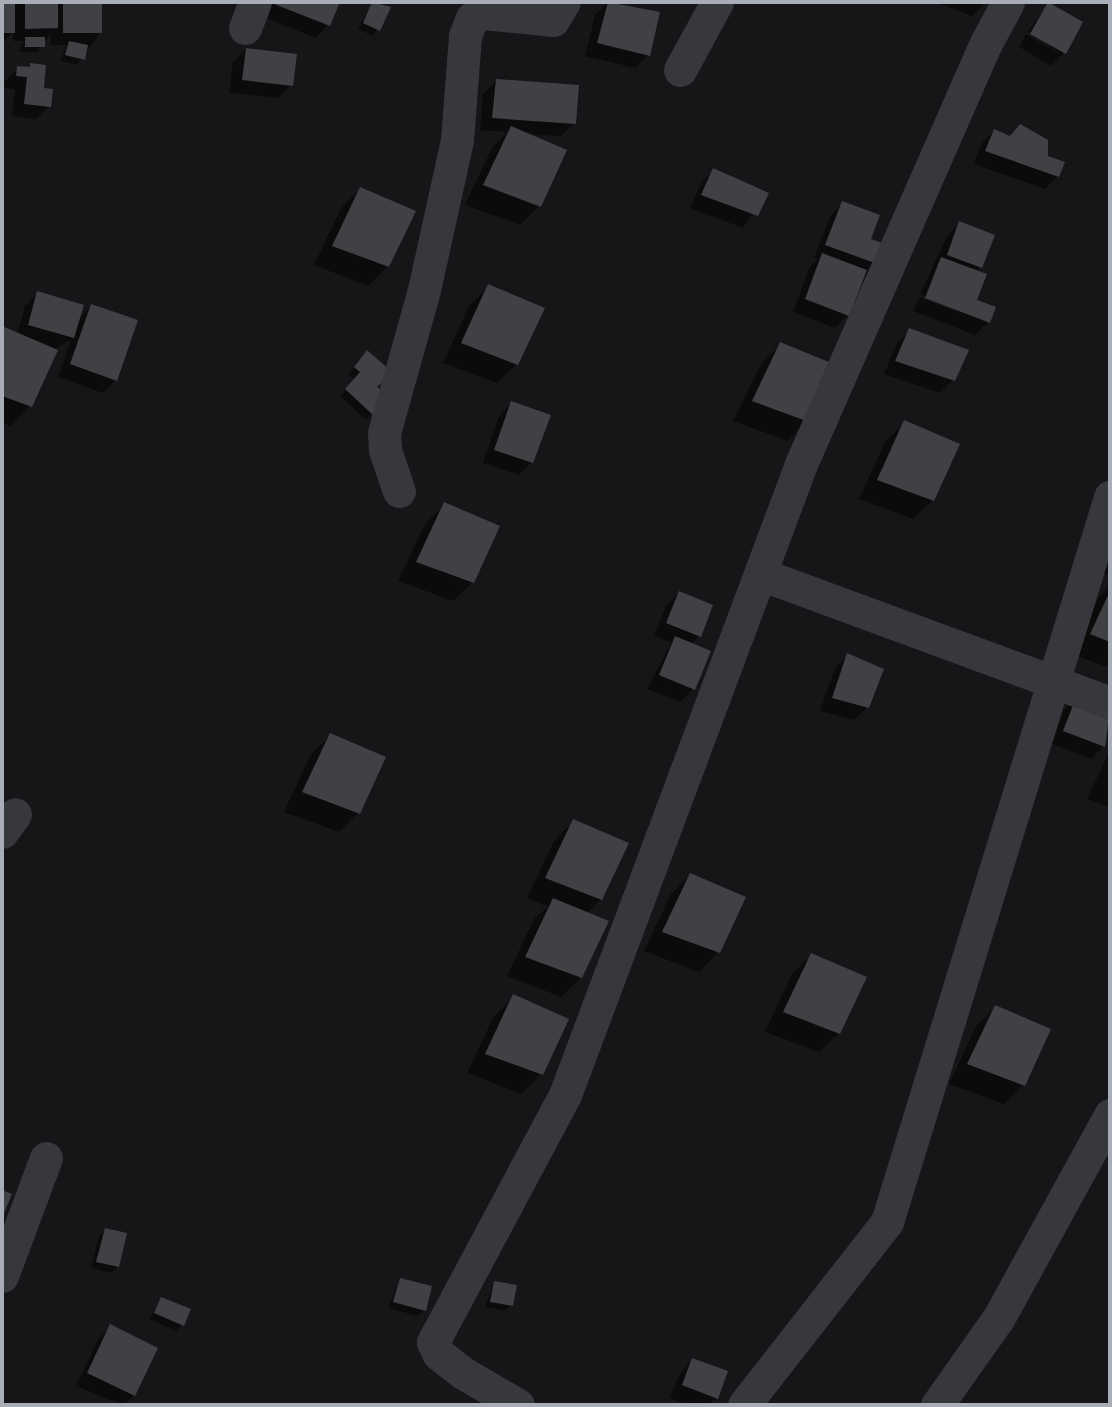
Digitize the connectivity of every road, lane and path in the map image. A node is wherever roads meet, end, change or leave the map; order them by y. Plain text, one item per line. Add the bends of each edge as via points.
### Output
1 (564, 2) edge
2 (717, 2) edge
3 (1008, 2) edge
4 (680, 71) dead end
5 (399, 491) dead end
6 (1110, 496) edge
7 (763, 575) junction
8 (1055, 682) junction
9 (1110, 703) edge
10 (1110, 1115) edge
11 (46, 1158) dead end
12 (2, 1276) edge
13 (518, 1405) edge
14 (744, 1405) edge
15 (937, 1405) edge

1 - 5 street via 553,19 483,13 472,18 465,36 457,140 424,290 384,433
2 - 4 street
3 - 7 street via 801,464
6 - 8 street
7 - 8 street
7 - 13 street via 565,1095 433,1342 439,1354 463,1373
8 - 9 street
8 - 14 street via 887,1222
10 - 15 street via 998,1319
11 - 12 street

